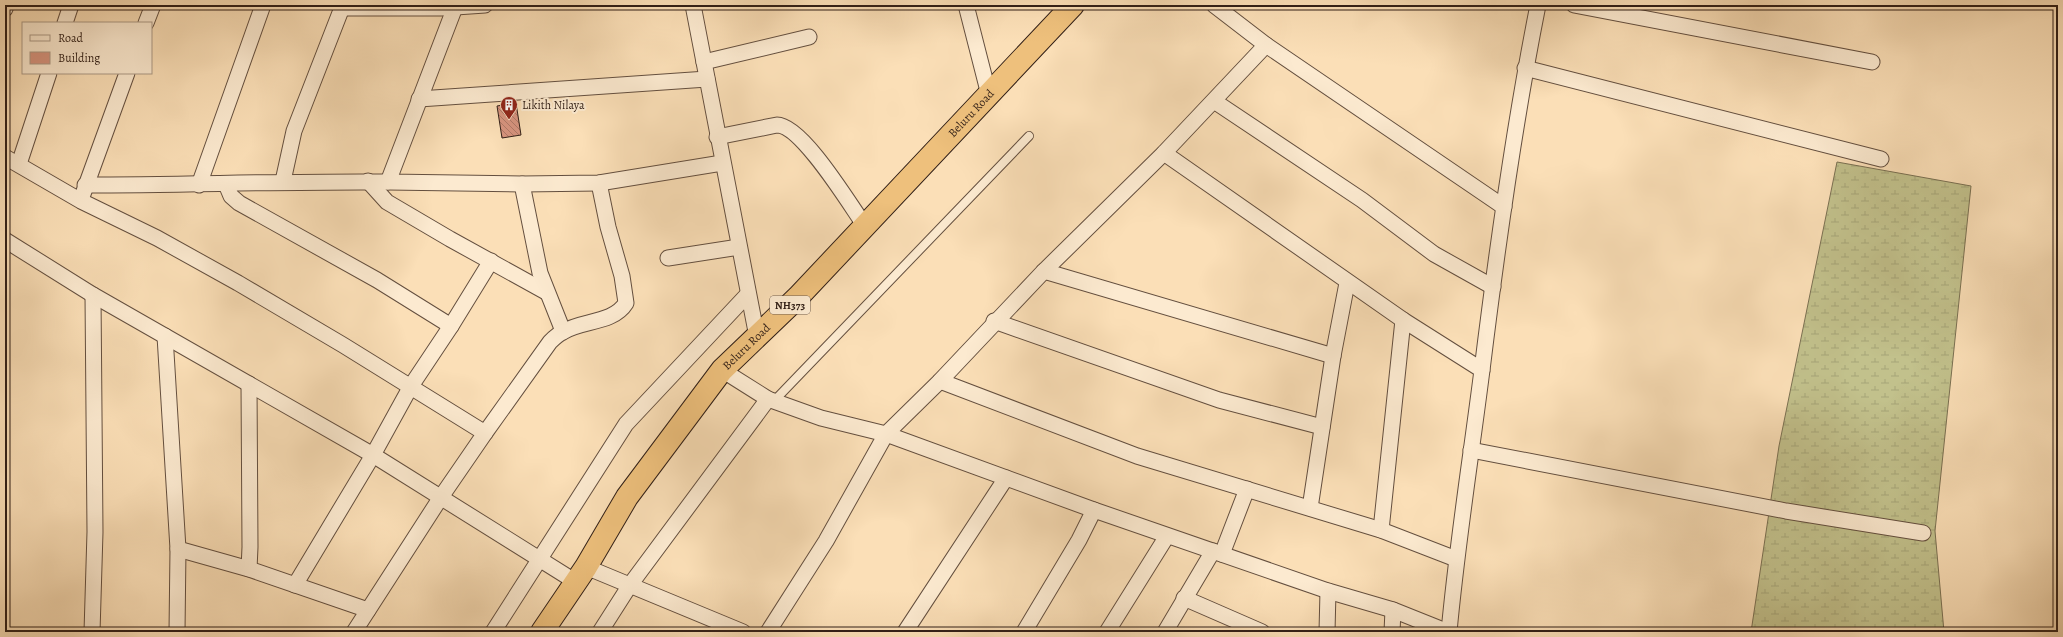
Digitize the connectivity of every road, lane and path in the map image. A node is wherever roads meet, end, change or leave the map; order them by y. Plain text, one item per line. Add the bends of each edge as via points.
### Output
1 (6, 5) edge
2 (71, 5) edge
3 (153, 5) edge
4 (263, 5) edge
5 (485, 5) edge
6 (693, 5) edge
7 (966, 5) edge
8 (1074, 5) edge
9 (1214, 5) edge
10 (1538, 5) edge
11 (1574, 5) edge
12 (343, 7) edge
13 (446, 7) edge
14 (5, 9) edge
15 (65, 22) edge
16 (146, 22) edge
17 (809, 37) dead end
18 (1266, 45) junction
19 (704, 62) junction
20 (1872, 62) dead end
21 (1525, 68) junction
22 (49, 74) edge
23 (127, 74) edge
24 (707, 79) junction
25 (989, 95) junction
26 (419, 99) junction
27 (1214, 101) junction
28 (1029, 136) dead end
29 (717, 137) junction
30 (1164, 153) junction
31 (5, 157) edge
32 (1880, 159) dead end
33 (722, 163) junction
34 (19, 164) junction
35 (284, 181) junction
36 (368, 181) junction
37 (388, 182) junction
38 (599, 183) junction
39 (226, 184) junction
40 (522, 184) junction
41 (85, 185) junction
42 (199, 185) junction
43 (81, 201) junction
44 (1504, 207) junction
45 (865, 226) junction
46 (5, 240) edge
47 (739, 247) junction
48 (668, 258) dead end
49 (490, 261) junction
50 (1044, 271) junction
51 (1347, 283) junction
52 (1493, 287) junction
53 (546, 292) junction
54 (748, 294) junction
55 (93, 295) junction
56 (1403, 320) junction
57 (994, 321) junction
58 (451, 326) junction
59 (563, 331) junction
60 (165, 336) junction
61 (757, 337) junction
62 (1333, 356) junction
63 (722, 370) junction
64 (1482, 370) junction
65 (940, 381) junction
66 (249, 384) junction
67 (411, 386) junction
68 (771, 400) junction
69 (1322, 427) junction
70 (486, 434) junction
71 (886, 434) junction
72 (1471, 450) junction
73 (373, 455) junction
74 (1006, 478) junction
75 (1247, 489) junction
76 (441, 497) junction
77 (1310, 508) junction
78 (1094, 510) junction
79 (1381, 530) junction
80 (1923, 533) dead end
81 (1167, 536) junction
82 (178, 549) junction
83 (1217, 553) junction
84 (539, 558) junction
85 (1456, 559) junction
86 (249, 569) junction
87 (581, 575) junction
88 (295, 585) junction
89 (630, 585) junction
90 (1328, 591) junction
91 (1184, 598) junction
92 (368, 610) junction
93 (1393, 610) junction
94 (1238, 628) edge
95 (733, 630) edge
96 (180, 631) edge
97 (92, 632) edge
98 (354, 632) edge
99 (493, 632) edge
100 (542, 632) edge
101 (600, 632) edge
102 (768, 632) edge
103 (905, 632) edge
104 (1024, 632) edge
105 (1107, 632) edge
106 (1165, 632) edge
107 (1262, 632) edge
108 (1327, 632) edge
109 (1392, 632) edge
110 (1448, 632) edge

1 - 14 street
2 - 15 street
3 - 16 street
4 - 42 street
5 - 13 street
6 - 19 street
7 - 25 street
8 - 25 highway, Beluru Road / NH373
9 - 18 street
10 - 21 street
11 - 20 street
12 - 13 street
12 - 35 street via 294,131
13 - 26 street
17 - 19 street
18 - 27 street
18 - 44 street
19 - 24 street
21 - 32 street
21 - 44 street
22 - 34 street
23 - 41 street
24 - 26 street
24 - 29 street
25 - 45 highway, Beluru Road / NH373
26 - 37 street
27 - 30 street
27 - 52 street via 1362,200 1434,254
28 - 68 lane
29 - 33 street
29 - 45 street via 777,125 789,129 816,155
30 - 50 street
30 - 51 street
31 - 34 street
33 - 38 street
33 - 47 street
34 - 43 street
35 - 36 street
35 - 39 street
36 - 37 street
36 - 49 street via 387,202
37 - 40 street
38 - 40 street
38 - 59 street via 622,276 626,303 603,319
39 - 42 street
39 - 58 street via 231,196 239,203 377,280
40 - 53 street
41 - 42 street
41 - 43 street
43 - 67 street via 184,253
44 - 52 street
45 - 61 highway, Beluru Road / NH373
46 - 55 street
47 - 48 street
47 - 54 street
49 - 53 street
49 - 58 street
50 - 57 street
50 - 62 street
51 - 56 street
51 - 62 street
52 - 64 street
53 - 59 street
54 - 61 street
54 - 84 street via 626,424
55 - 60 street
55 - 97 street via 95,532
56 - 64 street
56 - 79 street
57 - 65 street
57 - 69 street via 1219,400
58 - 67 street
59 - 70 street via 550,342
60 - 66 street
60 - 82 street
61 - 63 highway, Beluru Road / NH373
62 - 69 street
63 - 68 street
63 - 87 highway, Beluru Road / NH373 via 627,497
64 - 72 street
65 - 71 street
65 - 75 street via 1137,456
66 - 73 street
66 - 86 street
67 - 70 street
67 - 73 street
68 - 71 street via 822,418
68 - 89 street
69 - 77 street
70 - 76 street
71 - 74 street
71 - 102 street via 826,541
72 - 80 street via 1786,511
72 - 85 street
73 - 76 street
73 - 88 street
74 - 78 street
74 - 103 street
75 - 77 street
75 - 83 street
76 - 84 street
76 - 92 street
77 - 79 street
78 - 81 street
78 - 104 street
79 - 85 street
81 - 83 street
81 - 105 street
82 - 86 street
82 - 96 street
83 - 90 street
83 - 91 street
84 - 87 street
84 - 99 street
85 - 110 street
86 - 88 street
87 - 89 street
87 - 100 highway, Beluru Road / NH373
88 - 92 street
89 - 95 street
89 - 101 street
90 - 93 street
90 - 108 street
91 - 94 street
91 - 106 street
92 - 98 street
93 - 109 street
93 - 110 street
94 - 107 street

